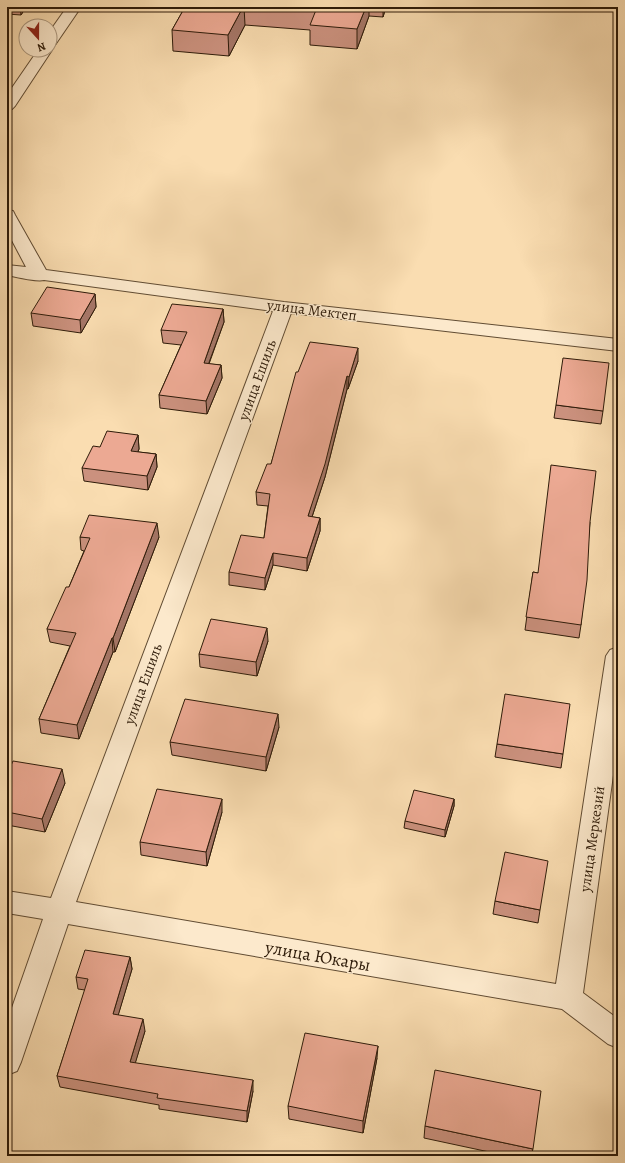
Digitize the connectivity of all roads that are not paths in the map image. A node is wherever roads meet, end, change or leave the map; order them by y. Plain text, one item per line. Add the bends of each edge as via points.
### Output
1 (74, 7) edge
2 (58, 30) edge
3 (40, 58) edge
4 (7, 106) edge
5 (7, 215) edge
6 (7, 270) edge
7 (40, 276) junction
8 (284, 307) junction
9 (618, 345) edge
10 (618, 656) edge
11 (7, 902) edge
12 (59, 912) junction
13 (568, 998) junction
14 (618, 1035) edge
15 (7, 1062) edge

1 - 2 street
3 - 4 street
5 - 7 street
6 - 7 street, улица Мектеп
7 - 8 street, улица Мектеп
8 - 9 street, улица Мектеп
8 - 12 street, улица Ешиль
10 - 13 street, улица Меркезий
11 - 12 street, улица Юкары
12 - 13 street, улица Юкары
12 - 15 street, улица Ешиль
13 - 14 street, улица Юкары

